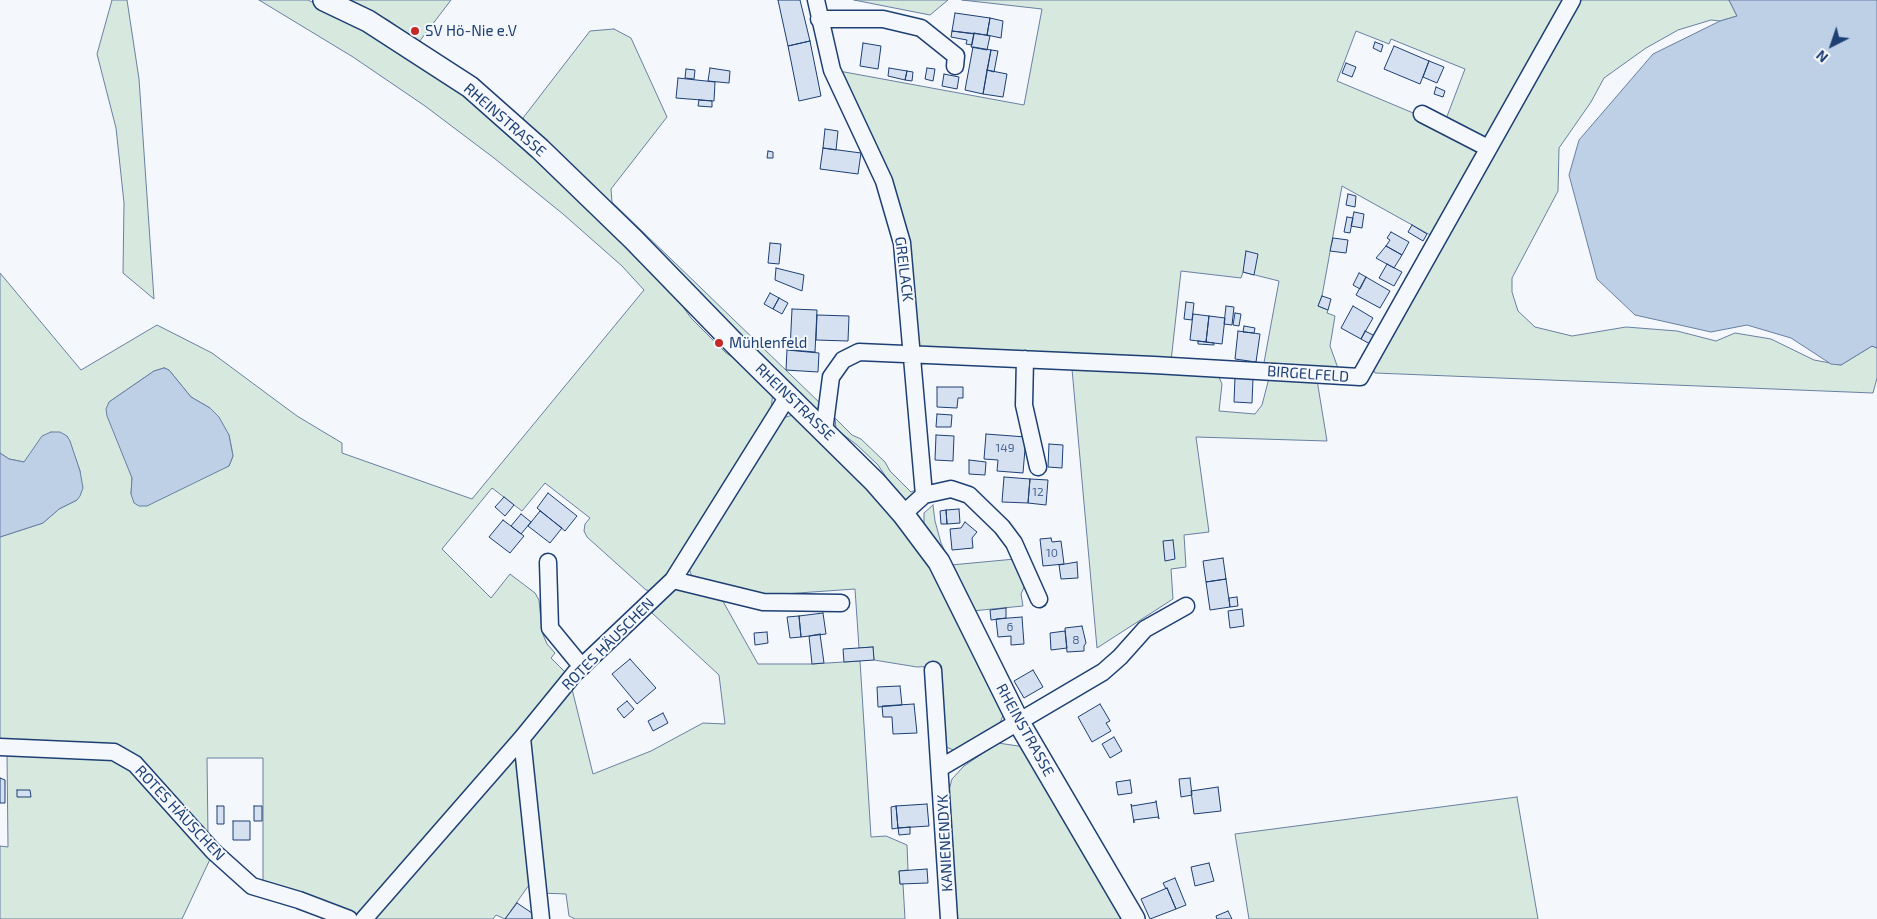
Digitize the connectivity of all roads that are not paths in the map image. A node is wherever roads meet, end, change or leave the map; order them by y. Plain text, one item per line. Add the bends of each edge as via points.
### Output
1 (324, 0) edge
2 (816, 0) edge
3 (1572, 0) edge
4 (819, 19) junction
5 (954, 66) dead end
6 (1422, 114) dead end
7 (1488, 148) junction
8 (913, 354) junction
9 (1025, 359) junction
10 (788, 396) junction
11 (824, 431) junction
12 (1038, 467) dead end
13 (924, 495) junction
14 (903, 514) junction
15 (548, 562) dead end
16 (674, 580) junction
17 (1039, 599) dead end
18 (841, 603) dead end
19 (1186, 606) dead end
20 (582, 667) junction
21 (933, 670) dead end
22 (1018, 721) junction
23 (522, 738) junction
24 (0, 747) edge
25 (940, 768) junction
26 (349, 919) edge
27 (364, 919) edge
28 (541, 919) edge
29 (949, 919) edge
30 (1134, 919) edge

1 - 10 main road, RHEINSTRASSE via 368,21 470,87 634,239
2 - 4 street, GREILACK
3 - 7 street, BIRGELFELD
4 - 5 street via 884,19 921,28 956,56
4 - 8 street, GREILACK via 832,70 884,181 902,243
6 - 7 street
7 - 9 street, BIRGELFELD via 1360,377
8 - 9 street, BIRGELFELD
8 - 11 street, BIRGELFELD via 859,352 843,360 831,376
8 - 13 street, GREILACK
9 - 12 street via 1024,405
10 - 11 main road, RHEINSTRASSE
10 - 16 street, ROTES HÄUSCHEN
11 - 14 main road, RHEINSTRASSE
13 - 14 street
13 - 17 street via 951,489 968,494 1002,526 1014,543
14 - 22 main road, RHEINSTRASSE via 939,562
15 - 20 street via 550,628
16 - 18 street via 763,602
16 - 20 street, ROTES HÄUSCHEN
19 - 22 street via 1145,630 1103,672
20 - 23 street, ROTES HÄUSCHEN
21 - 25 street, KANIENENDYK
22 - 25 street
22 - 30 main road, RHEINSTRASSE
23 - 27 street, ROTES HÄUSCHEN
23 - 28 street
24 - 26 street, ROTES HÄUSCHEN via 114,752 135,764 214,850 252,886
25 - 29 street, KANIENENDYK

